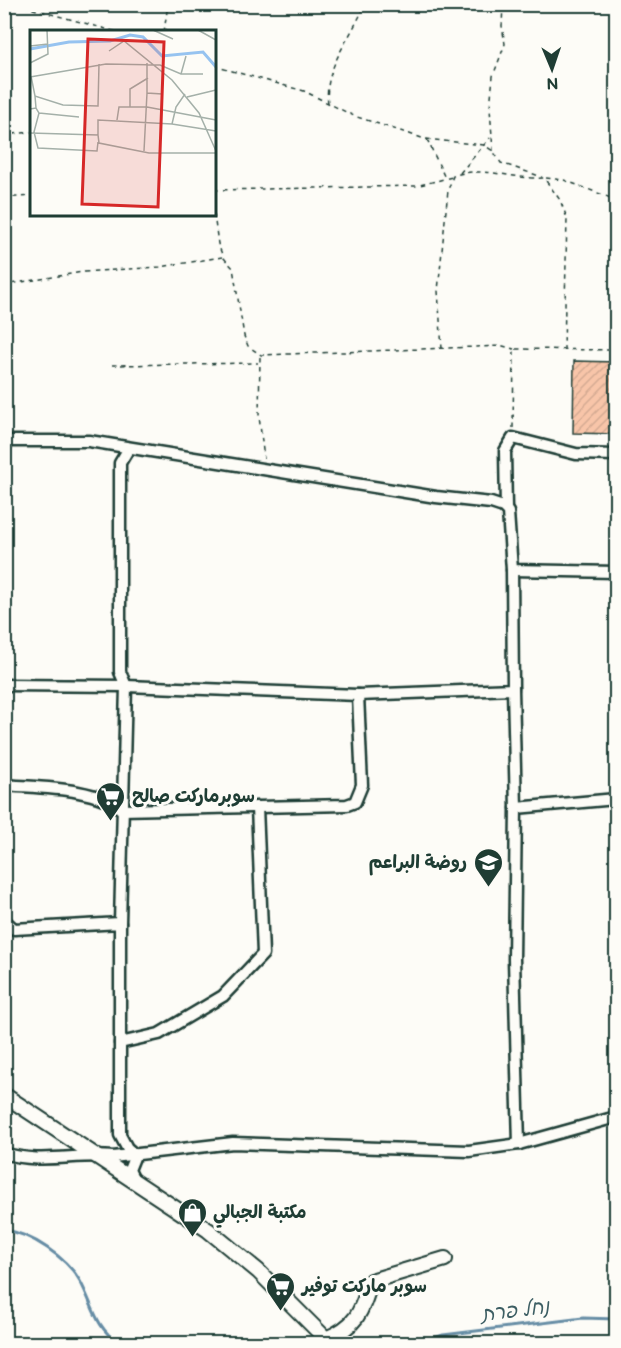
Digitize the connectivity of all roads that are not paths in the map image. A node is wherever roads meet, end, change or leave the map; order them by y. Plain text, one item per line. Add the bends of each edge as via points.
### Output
1 (4, 441) edge
2 (107, 444) junction
3 (129, 448) junction
4 (616, 455) edge
5 (120, 463) junction
6 (506, 509) junction
7 (512, 570) junction
8 (616, 572) edge
9 (4, 685) edge
10 (126, 686) junction
11 (513, 689) junction
12 (358, 695) junction
13 (4, 785) edge
14 (616, 799) edge
15 (257, 807) junction
16 (516, 808) junction
17 (122, 810) junction
18 (4, 920) edge
19 (120, 923) junction
20 (9, 929) edge
21 (120, 1043) junction
22 (4, 1095) edge
23 (616, 1117) edge
24 (519, 1144) junction
25 (4, 1153) edge
26 (94, 1155) junction
27 (135, 1155) junction
28 (136, 1184) junction
29 (445, 1259) dead end
30 (329, 1341) edge

1 - 2 street
2 - 3 street
2 - 5 street
3 - 5 street
3 - 6 street via 492,503
4 - 6 street via 576,454 513,438 505,451
5 - 10 street via 120,672
6 - 7 street
7 - 8 street
7 - 11 street
9 - 10 street
10 - 12 street
10 - 17 street
11 - 12 street
11 - 16 street
12 - 15 street via 362,785 355,802
13 - 17 street via 98,796
14 - 16 street
15 - 17 street
15 - 21 street via 263,954 224,996 159,1034
16 - 24 street via 514,960
17 - 19 street
18 - 20 street
19 - 20 street
19 - 21 street
21 - 27 street via 120,1135
22 - 26 street
23 - 24 street
24 - 27 street via 442,1152 233,1143
25 - 26 street via 39,1159
26 - 27 street
26 - 28 street
27 - 28 street via 129,1170
28 - 30 street via 208,1230 258,1271
29 - 30 street via 371,1281 355,1321

